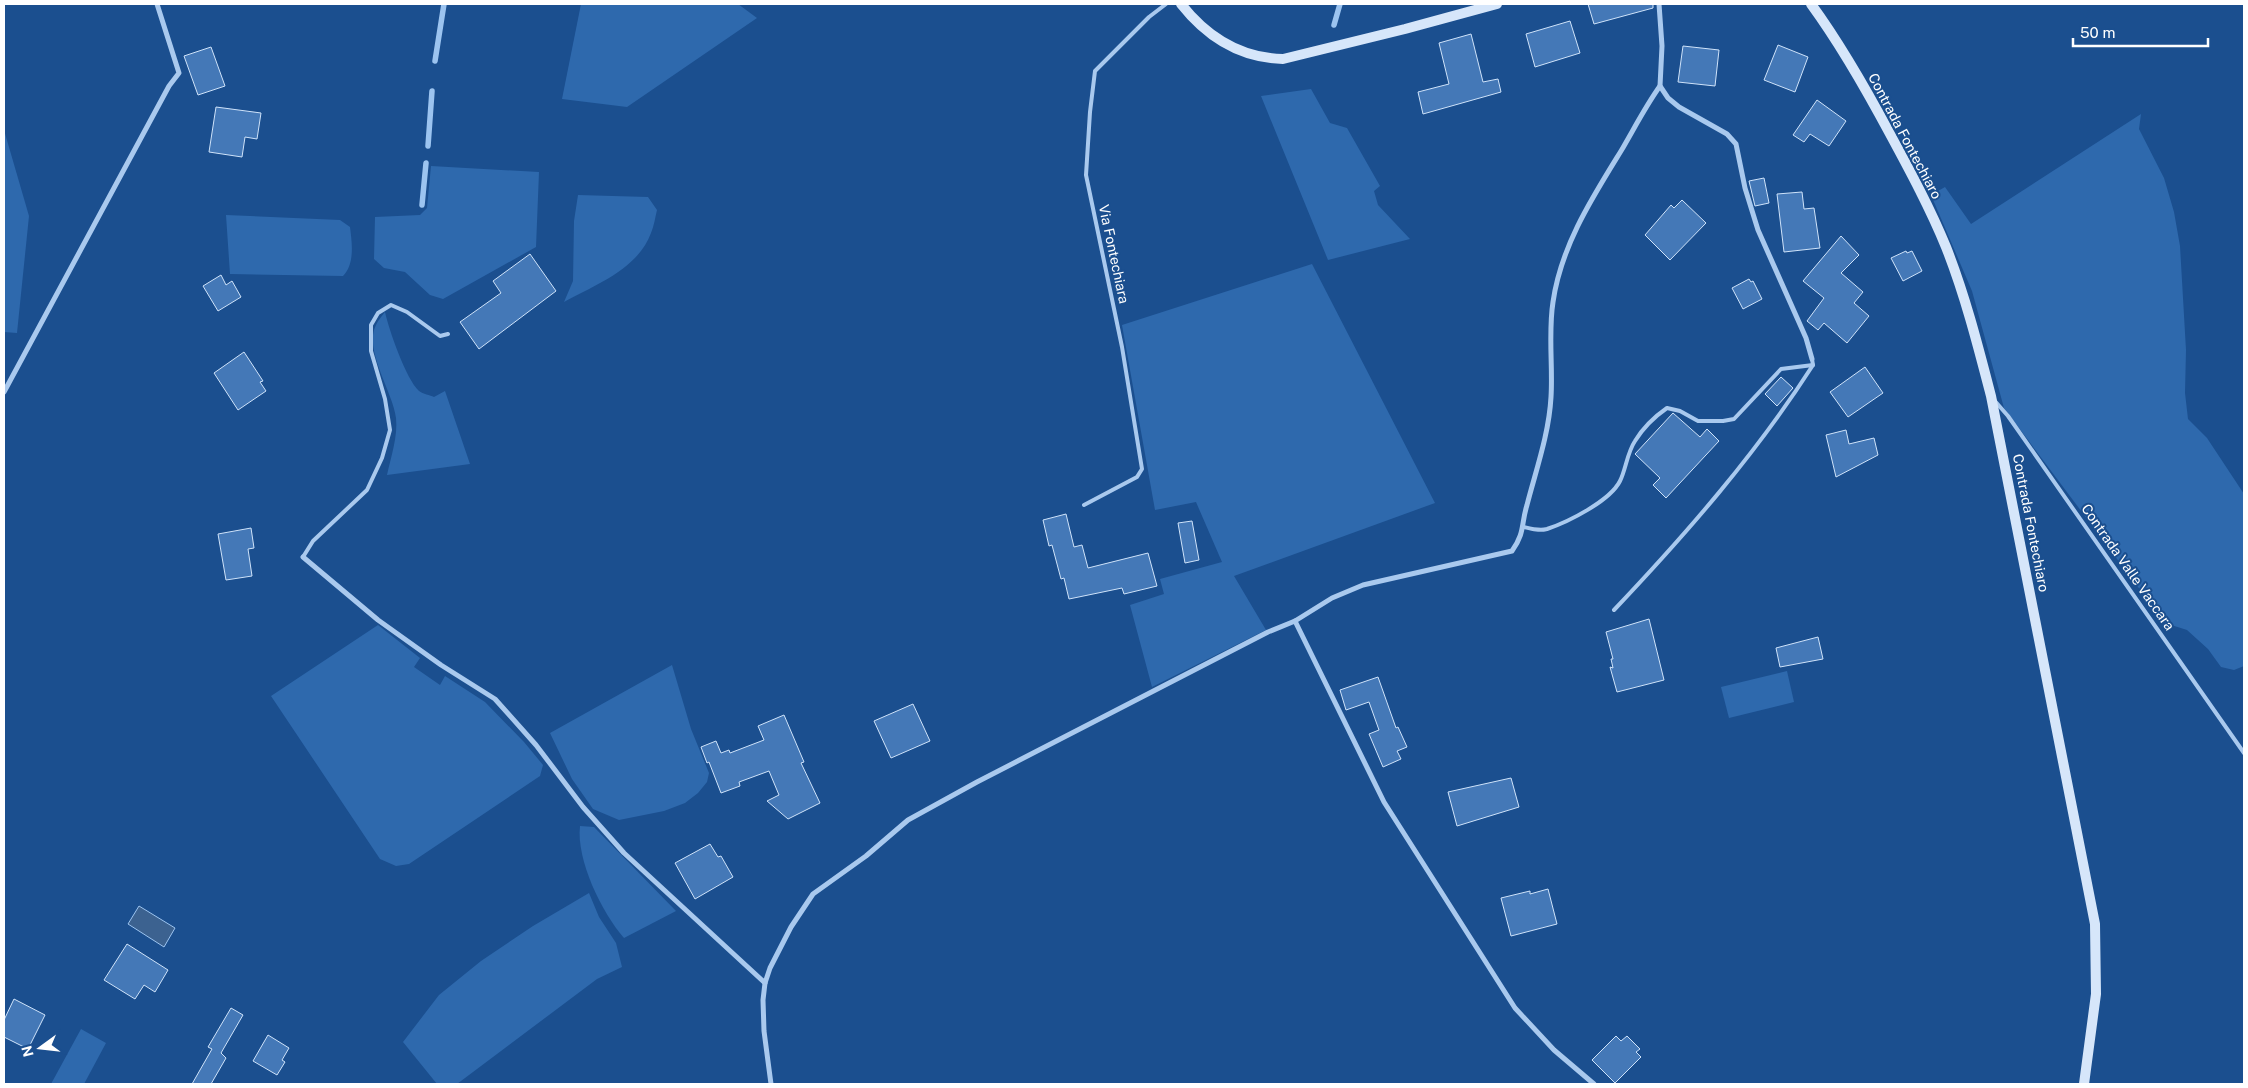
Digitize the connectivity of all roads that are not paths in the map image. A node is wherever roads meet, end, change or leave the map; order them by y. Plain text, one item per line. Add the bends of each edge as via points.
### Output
1 (157, 4) edge
2 (1166, 4) edge
3 (1181, 4) edge
4 (1497, 4) edge
5 (1659, 4) edge
6 (1811, 4) edge
7 (1660, 86) junction
8 (448, 334) dead end
9 (1812, 362) junction
10 (4, 392) edge
11 (1991, 396) junction
12 (1084, 505) dead end
13 (1524, 527) junction
14 (303, 557) joint
15 (1614, 610) dead end
16 (1295, 622) junction
17 (2244, 753) edge
18 (765, 983) junction
19 (771, 1084) edge
20 (1594, 1084) edge
21 (2084, 1084) edge

1 - 10 street via 179,73 169,86
2 - 12 lane, Via Fontechiara via 1149,16 1095,71 1086,175 1122,347 1142,469 1137,477
3 - 4 main road via 1196,22 1223,43 1266,58 1283,58
5 - 7 street
6 - 11 main road, Contrada Fontechiaro via 1867,91 1946,247 1969,314
7 - 9 street via 1679,107 1727,134 1736,144 1758,230 1806,338
7 - 13 street via 1644,107 1581,218 1563,262 1552,303 1551,399
8 - 14 lane via 440,336 407,312 391,305 378,313 371,325 370,351 385,399 390,430 382,458 367,490 313,541
9 - 13 lane via 1781,369 1734,419 1698,421 1666,408 1652,419 1634,442 1620,482 1604,499 1546,529
9 - 15 lane via 1782,413 1683,536
11 - 17 lane, Contrada Valle Vaccara
11 - 21 main road, Contrada Fontechiaro via 2095,924 2096,994
13 - 16 street via 1512,551 1363,585 1332,598
14 - 18 street via 378,620 495,699 624,853
16 - 18 street via 1250,641 908,820 866,856 813,894 791,927
16 - 20 street via 1384,802 1515,1008 1554,1050
18 - 19 street via 764,1031

